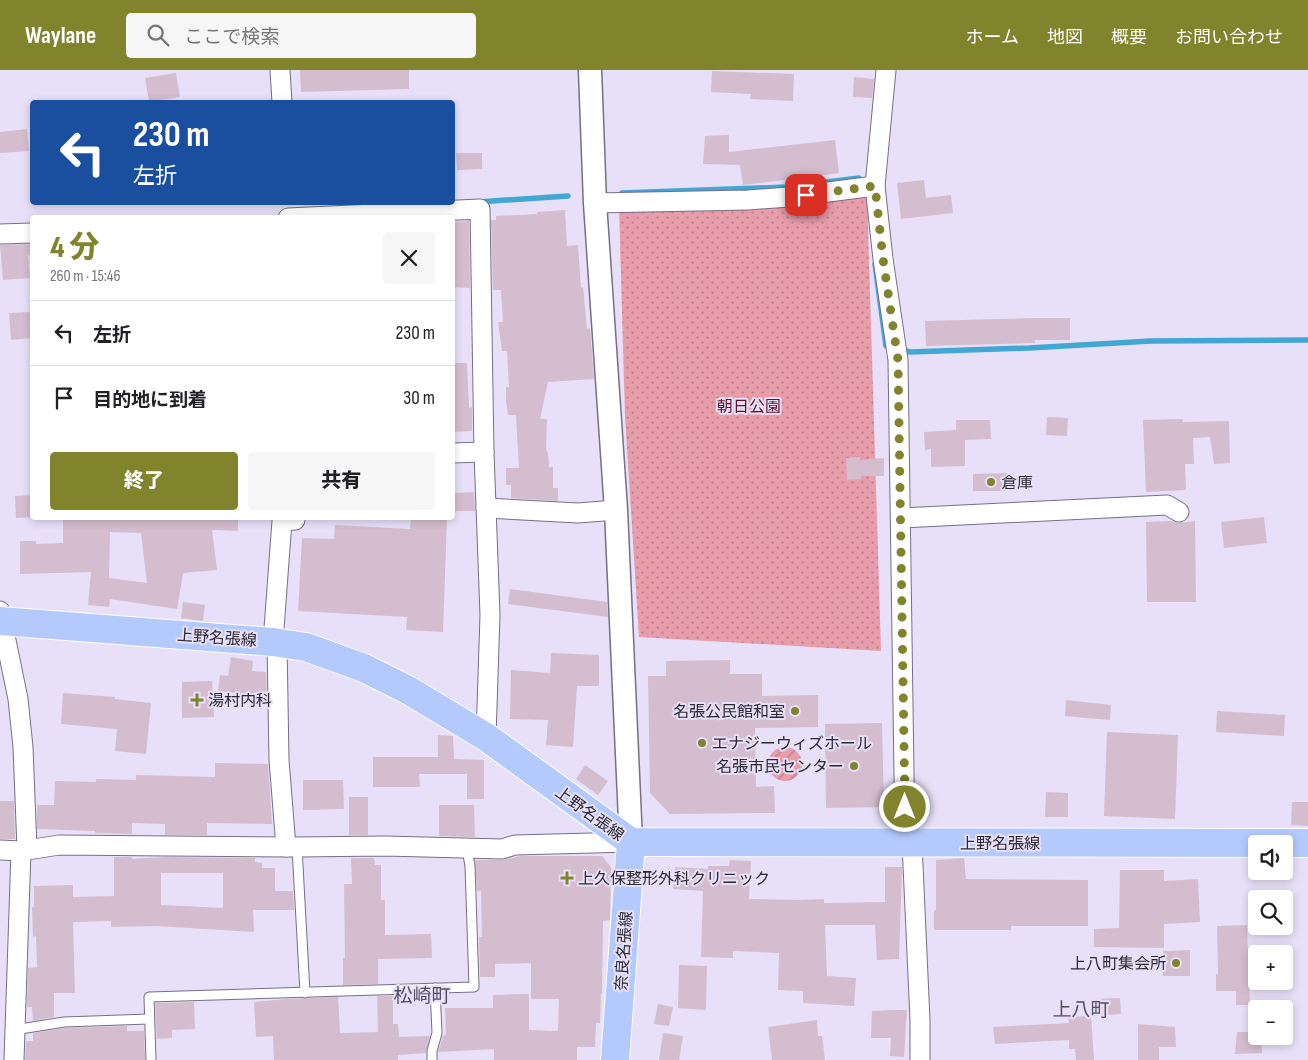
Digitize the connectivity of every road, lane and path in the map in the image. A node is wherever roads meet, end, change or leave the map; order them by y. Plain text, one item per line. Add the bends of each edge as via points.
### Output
1 (280, 70) edge
2 (590, 70) edge
3 (886, 70) edge
4 (282, 100) edge
5 (868, 187) junction
6 (595, 203) junction
7 (382, 215) edge
8 (30, 233) edge
9 (0, 234) edge
10 (484, 452) junction
11 (455, 453) edge
12 (486, 508) junction
13 (616, 510) junction
14 (1179, 512) dead end
15 (900, 518) junction
16 (295, 520) edge
17 (1, 618) edge
18 (275, 642) junction
19 (486, 737) junction
20 (631, 842) junction
21 (908, 843) junction
22 (1308, 843) edge
23 (291, 847) junction
24 (467, 849) junction
25 (0, 850) edge
26 (24, 850) junction
27 (435, 988) junction
28 (305, 993) junction
29 (149, 1019) junction
30 (14, 1030) junction
31 (14, 1060) edge
32 (152, 1060) edge
33 (432, 1060) edge
34 (615, 1060) edge
35 (920, 1060) edge

1 - 4 street
2 - 6 street
3 - 5 street
5 - 6 street via 748,200
5 - 15 street via 897,349
6 - 13 street
7 - 10 street via 480,210
8 - 9 street
10 - 11 street
10 - 12 street
12 - 13 street via 578,513
12 - 19 street via 490,615
13 - 20 street
14 - 15 street via 1167,505
15 - 21 street
16 - 18 street via 282,521
17 - 18 main road, 上野名張線
17 - 26 street via 18,699 23,747
18 - 19 main road, 上野名張線 via 306,647 364,668 408,690
18 - 23 street via 279,760
19 - 20 main road, 上野名張線
20 - 21 main road, 上野名張線
20 - 24 street
20 - 34 main road, 奈良名張線
21 - 22 main road, 上野名張線
21 - 35 street
23 - 24 street
23 - 26 street via 59,845
23 - 28 lane
24 - 27 lane via 474,987
25 - 26 street
26 - 30 street
27 - 28 lane
27 - 33 lane via 437,1033
28 - 29 lane via 149,997
29 - 30 lane via 64,1022
29 - 32 lane
30 - 31 street

